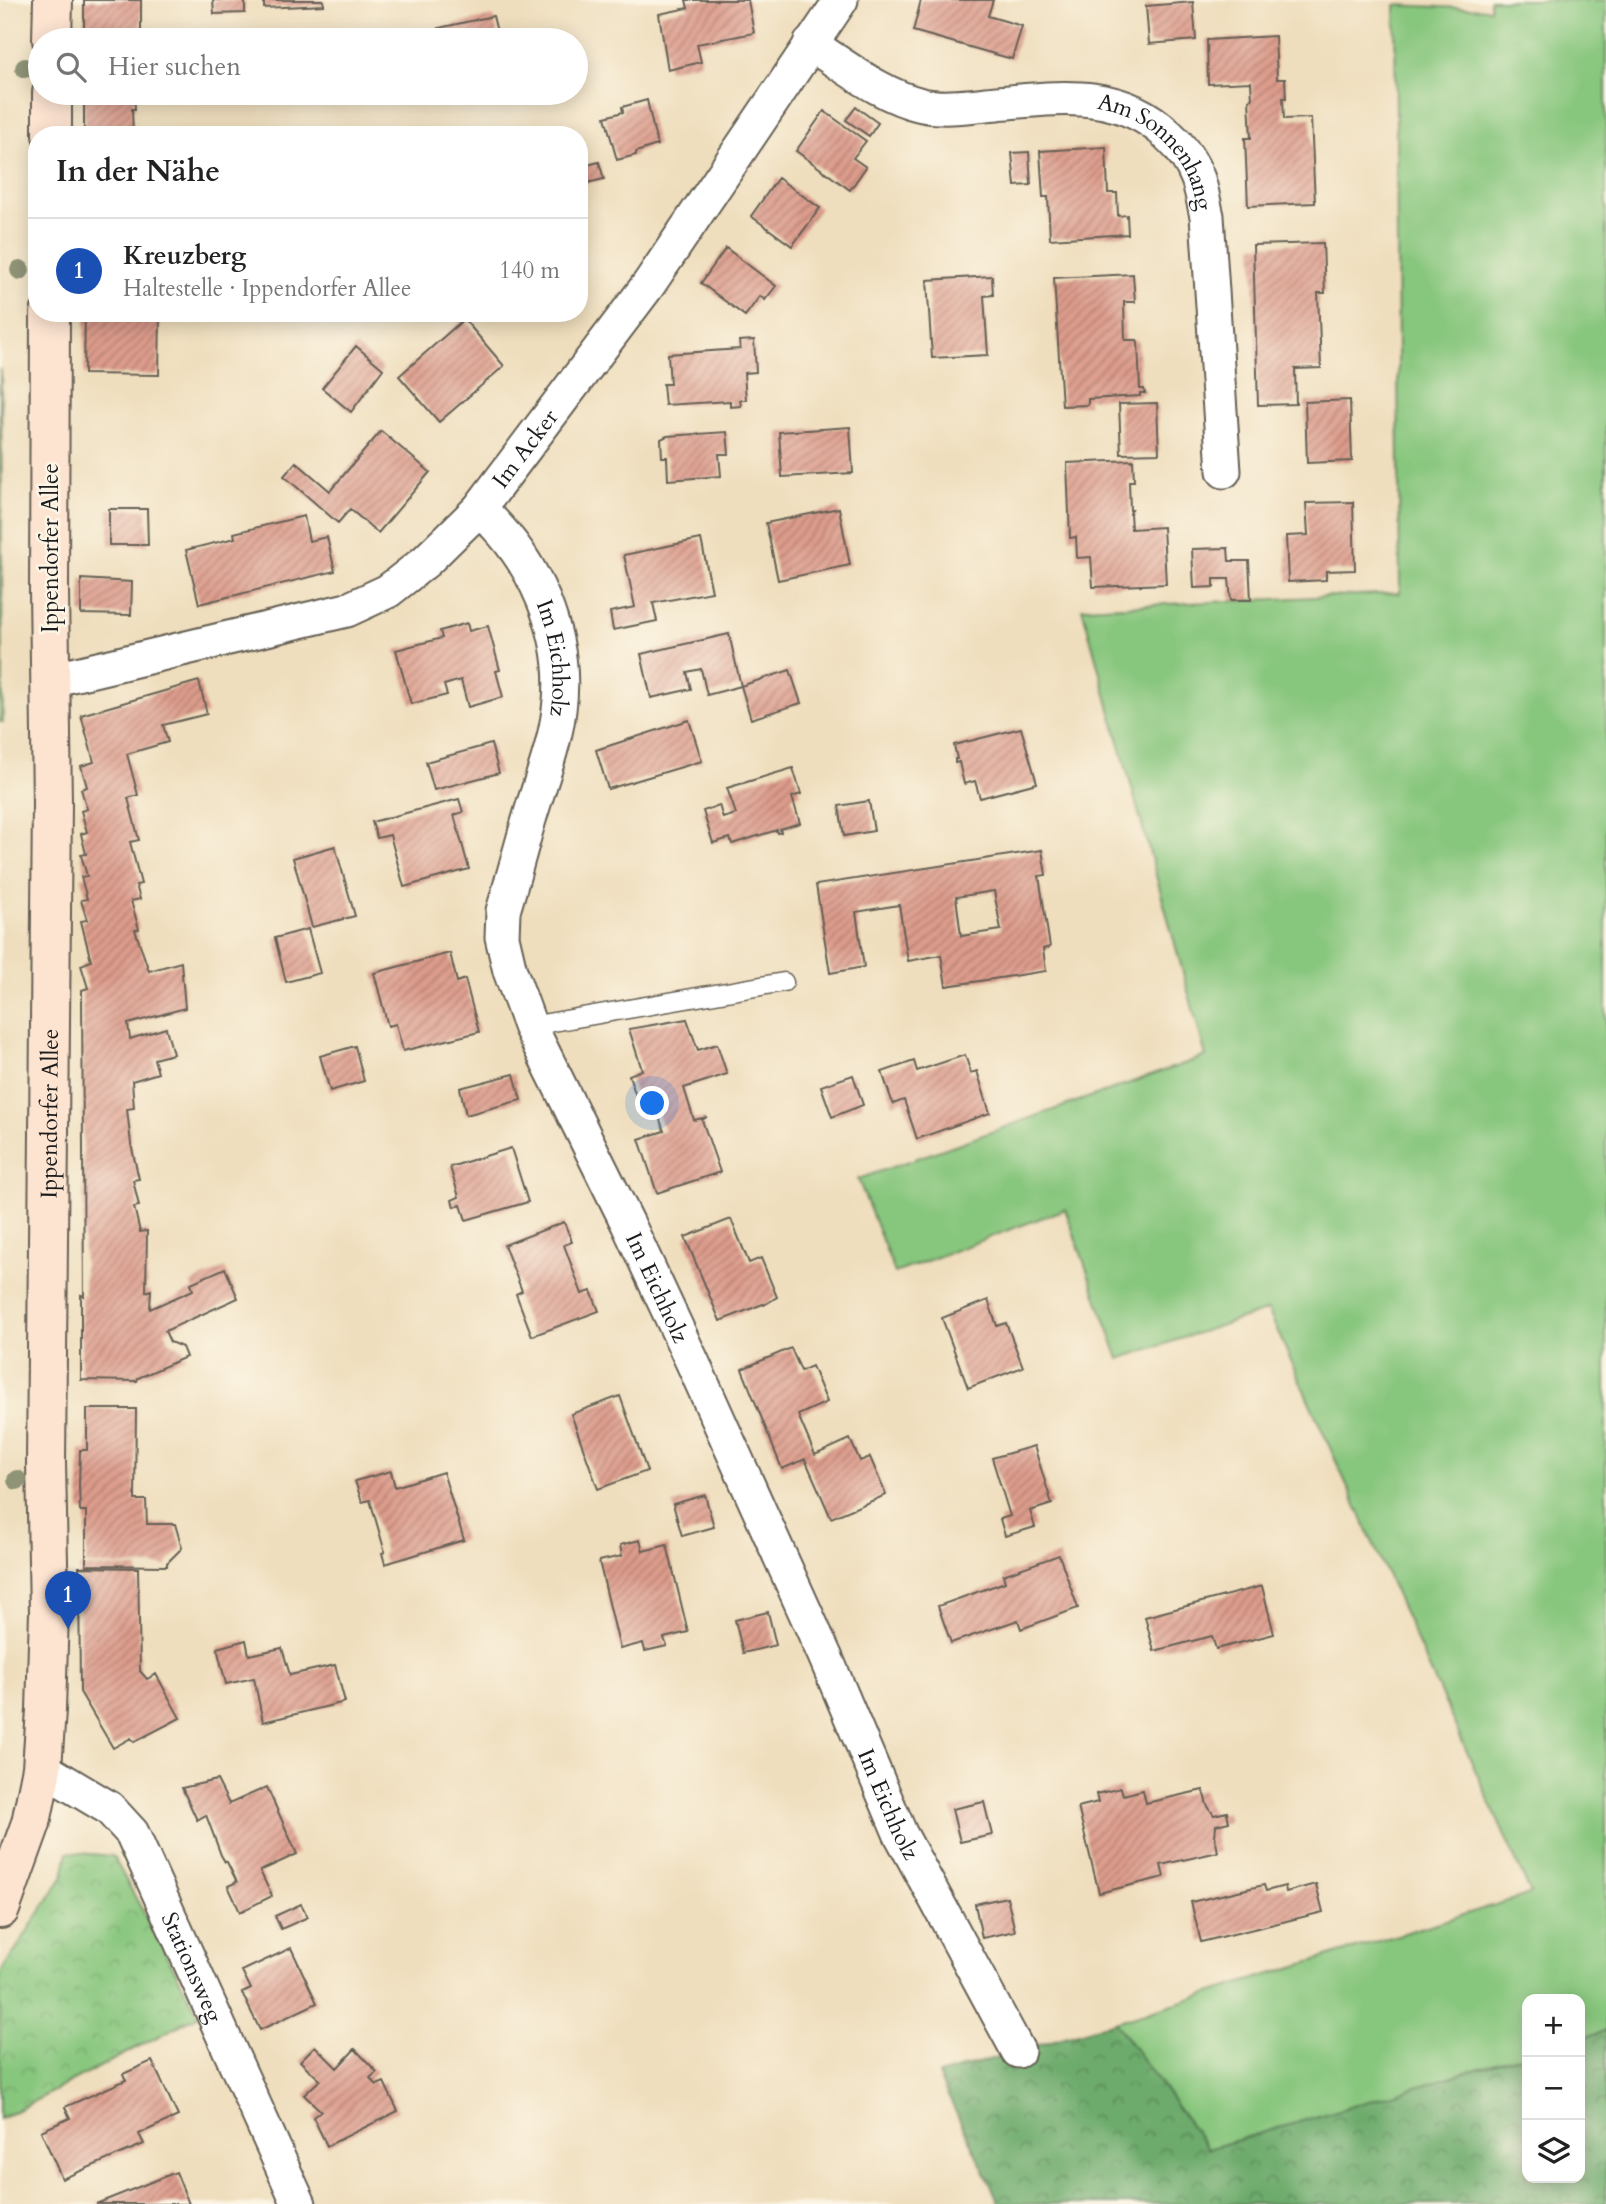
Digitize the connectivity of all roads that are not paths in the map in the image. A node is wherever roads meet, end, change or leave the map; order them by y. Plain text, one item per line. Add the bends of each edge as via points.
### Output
1 (53, 0) edge
2 (841, 0) edge
3 (52, 28) edge
4 (810, 44) junction
5 (52, 105) edge
6 (52, 126) edge
7 (50, 322) edge
8 (1224, 471) dead end
9 (479, 509) junction
10 (51, 680) junction
11 (784, 982) dead end
12 (530, 1026) junction
13 (42, 1768) junction
14 (0, 1909) edge
15 (1018, 2051) dead end
16 (299, 2204) edge

1 - 3 street
2 - 4 street, Im Acker
4 - 8 street, Am Sonnenhang via 903,100 924,106 1089,99 1139,112 1175,141 1197,179 1207,216
4 - 9 street, Im Acker via 649,284
5 - 6 street
7 - 10 street, Ippendorfer Allee
9 - 10 street, Im Acker via 398,584 347,610
9 - 12 street, Im Eichholz via 516,548 532,575 545,604 561,672 559,710 503,911 502,937
10 - 13 street, Ippendorfer Allee via 49,1612
11 - 12 lane
12 - 15 street, Im Eichholz via 692,1361 900,1833
13 - 14 street, Ippendorfer Allee via 31,1823
13 - 16 street, Stationsweg via 109,1808 132,1833

